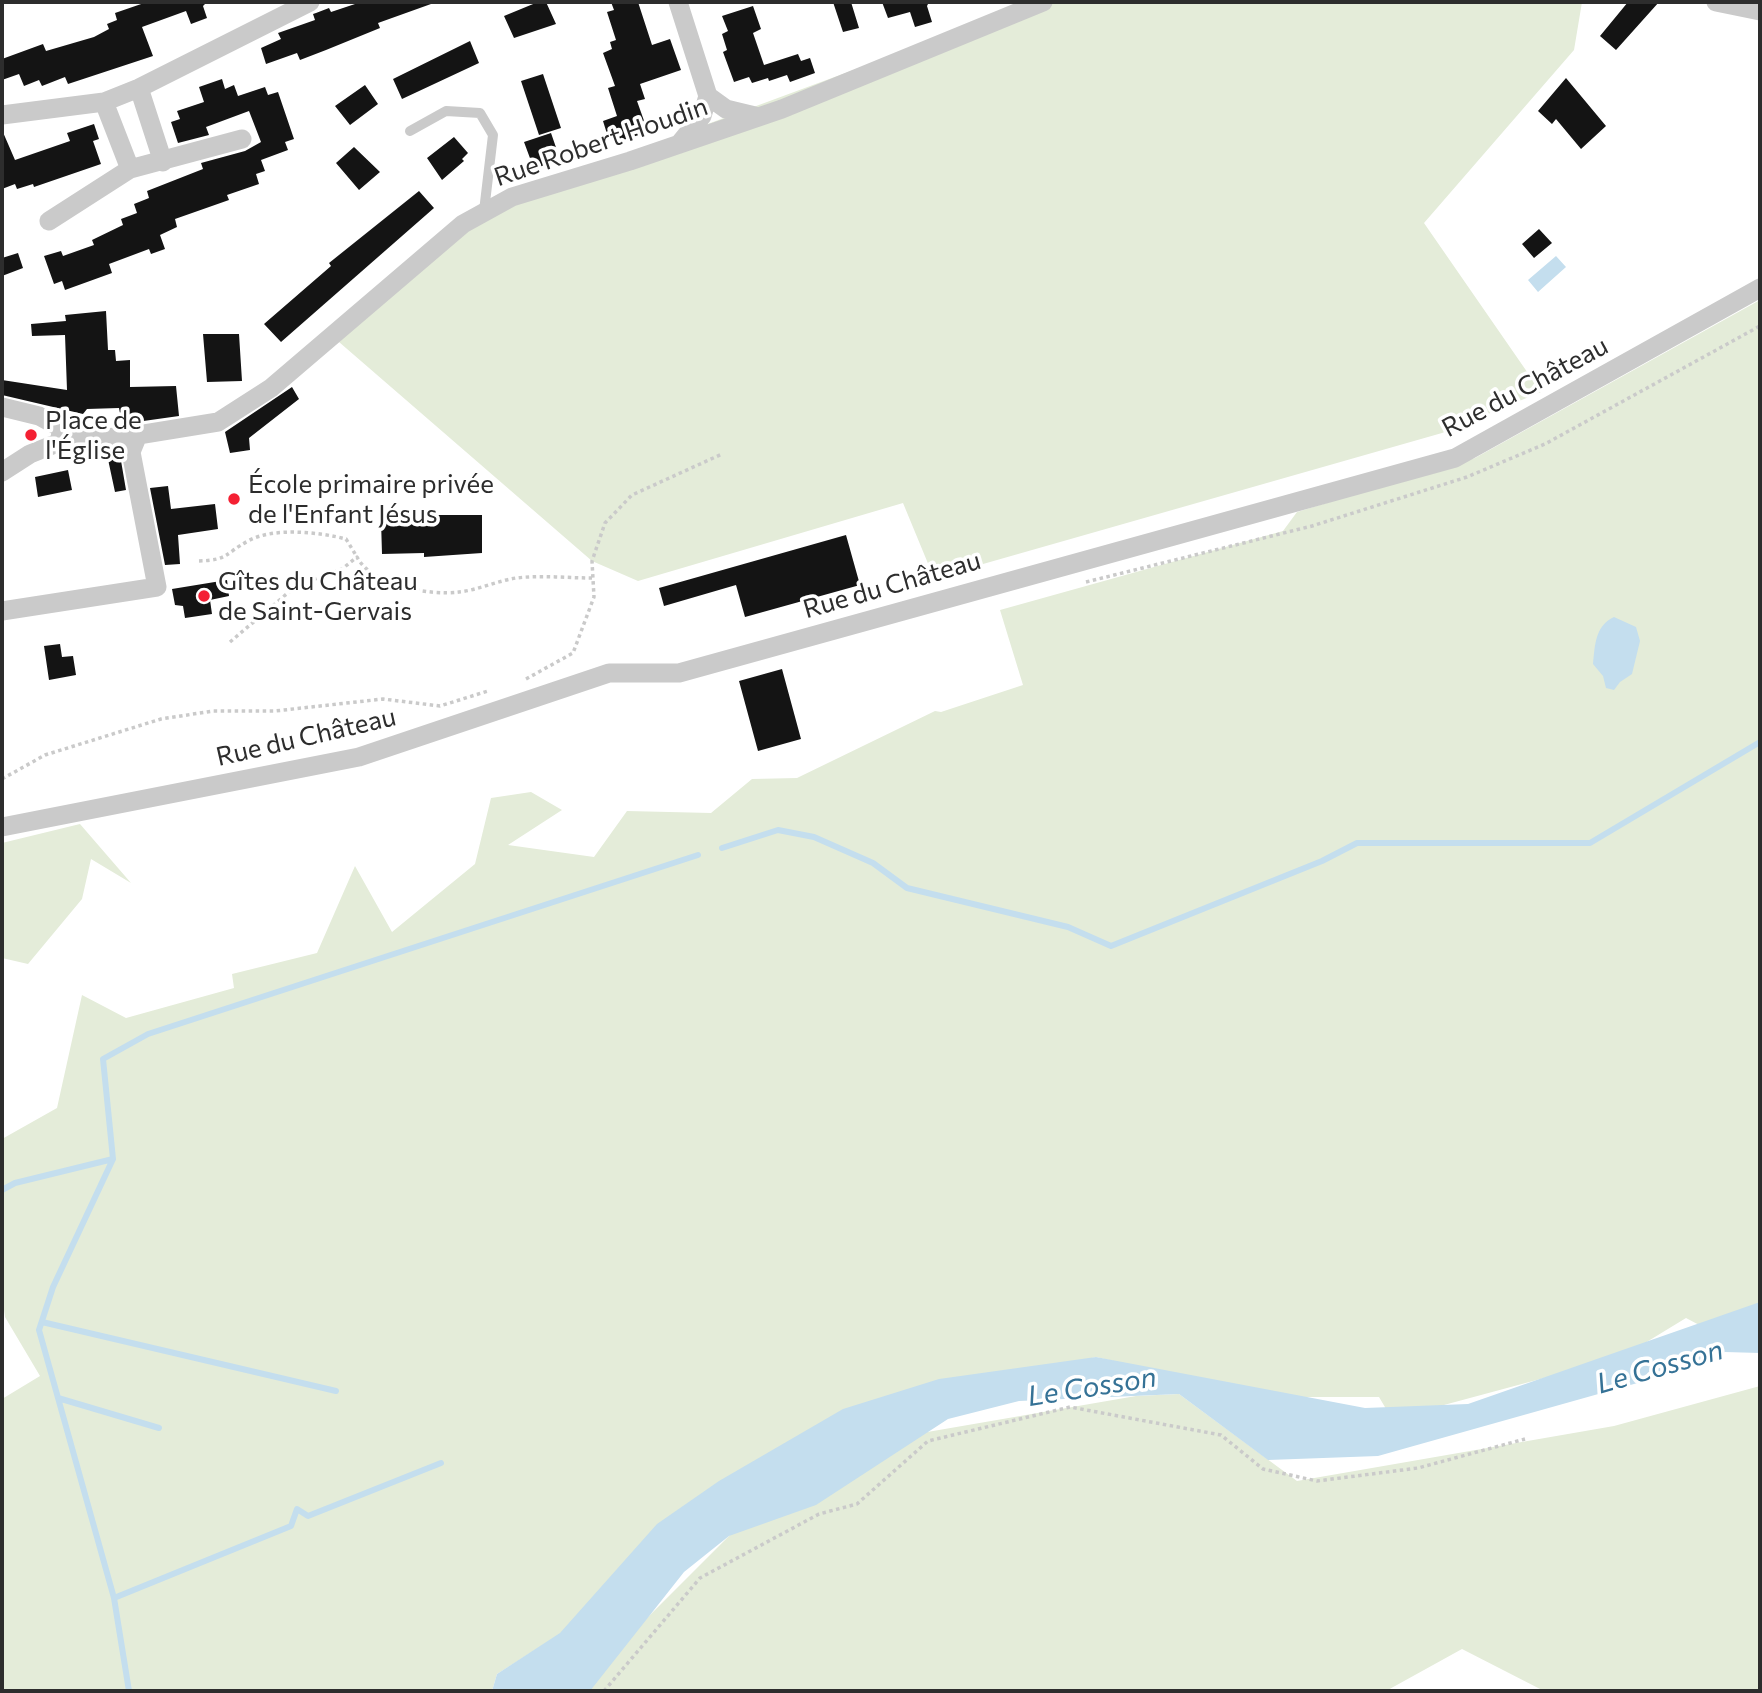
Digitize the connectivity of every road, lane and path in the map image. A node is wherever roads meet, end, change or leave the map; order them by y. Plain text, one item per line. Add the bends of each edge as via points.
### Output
1 (310, 2) edge
2 (678, 2) edge
3 (1043, 2) edge
4 (1716, 2) edge
5 (1760, 11) edge
6 (139, 88) junction
7 (708, 96) junction
8 (104, 102) junction
9 (2, 115) edge
10 (756, 117) junction
11 (410, 131) dead end
12 (242, 139) dead end
13 (680, 144) junction
14 (163, 162) junction
15 (130, 169) junction
16 (484, 212) junction
17 (49, 221) dead end
18 (1760, 288) edge
19 (2, 407) edge
20 (138, 435) junction
21 (60, 443) junction
22 (722, 454) dead end
23 (2, 472) edge
24 (358, 557) junction
25 (199, 561) dead end
26 (592, 578) junction
27 (2, 611) edge
28 (230, 642) dead end
29 (523, 681) dead end
30 (499, 688) dead end
31 (2, 779) edge
32 (2, 827) edge
33 (1525, 1439) dead end
34 (604, 1691) edge

1 - 6 street
2 - 7 street
3 - 10 street, Rue Robert Houdin
4 - 5 street
6 - 8 street
6 - 14 street
7 - 10 street via 726,109
7 - 13 street via 702,116
8 - 9 street
8 - 15 street
10 - 13 street, Rue Robert Houdin
11 - 16 lane via 446,111 480,113 493,135
12 - 14 street
13 - 16 street, Rue Robert Houdin via 512,197
14 - 15 street
15 - 17 street
16 - 20 street, Rue Robert Houdin via 463,223 261,395 218,422
18 - 32 street, Rue du Château via 1455,458 679,673 609,673 359,757
19 - 21 street via 39,416 61,428
20 - 21 street, Rue Robert Houdin
20 - 27 street via 131,452 157,587
21 - 23 street, Rue Robert Houdin via 30,454
22 - 26 path via 632,495 605,523 592,561
24 - 25 path via 346,539 327,534 277,534 250,540 222,560
24 - 26 path via 363,568 425,592 458,592 516,578
24 - 28 path via 342,569 296,586
26 - 29 path via 594,597 573,653
30 - 31 path via 440,706 383,699 161,719 45,755
33 - 34 path via 1418,1468 1317,1481 1263,1469 1221,1435 1070,1407 928,1441 857,1504 819,1514 700,1578

